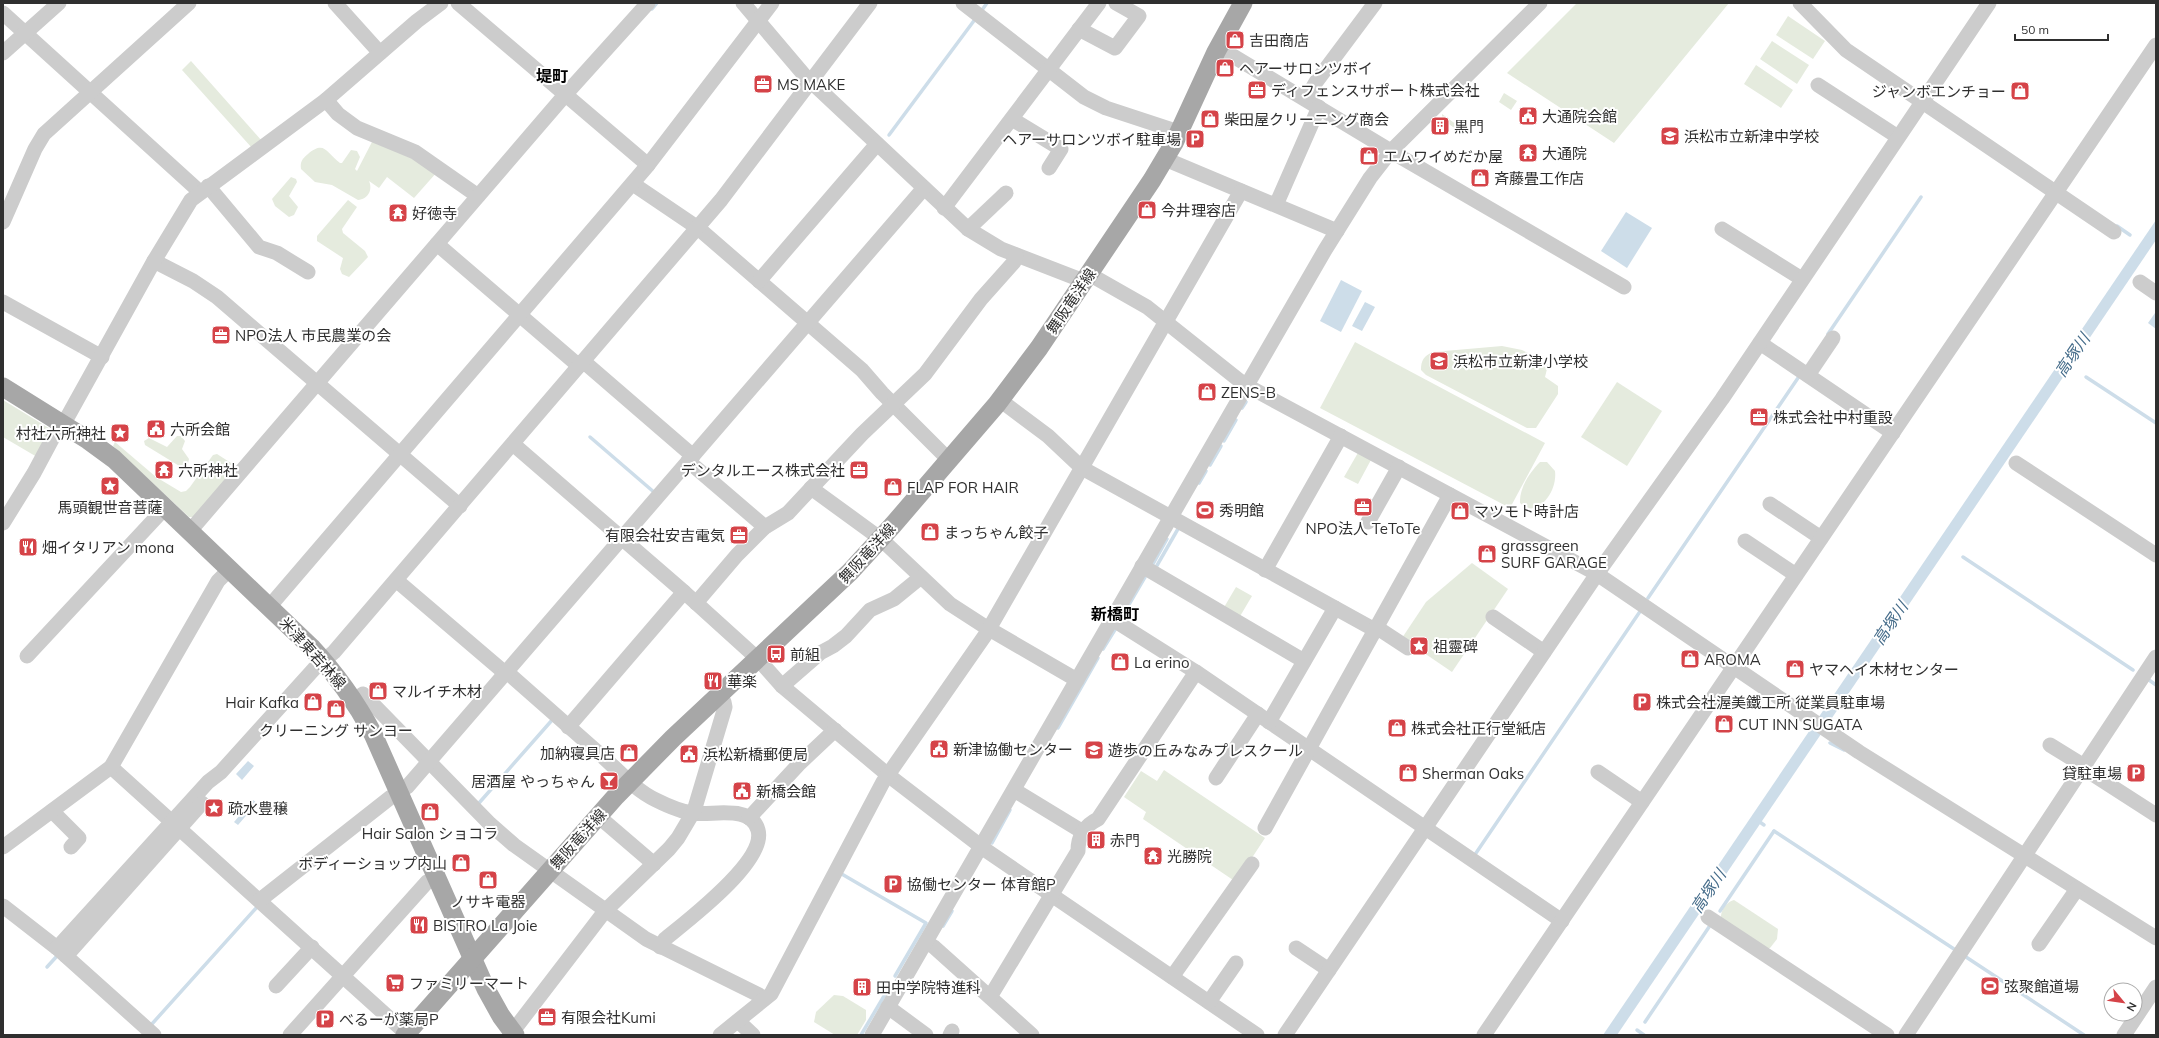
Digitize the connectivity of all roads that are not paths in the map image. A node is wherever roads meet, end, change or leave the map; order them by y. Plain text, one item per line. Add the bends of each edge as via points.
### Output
1 (59, 3) edge
2 (188, 3) edge
3 (335, 3) edge
4 (441, 3) edge
5 (458, 3) edge
6 (648, 3) edge
7 (743, 3) edge
8 (772, 3) edge
9 (870, 3) edge
10 (1098, 3) edge
11 (1116, 3) edge
12 (1243, 3) edge
13 (1375, 3) edge
14 (1540, 3) edge
15 (1800, 3) edge
16 (1989, 3) edge
17 (973, 6) edge
18 (3, 13) edge
19 (758, 21) junction
20 (1079, 29) junction
21 (25, 34) junction
22 (2156, 45) edge
23 (1218, 47) junction
24 (380, 53) junction
25 (3, 54) edge
26 (1050, 68) junction
27 (811, 81) junction
28 (1818, 85) dead end
29 (90, 92) junction
30 (565, 95) junction
31 (1306, 99) junction
32 (326, 100) junction
33 (1922, 102) junction
34 (1319, 107) junction
35 (1012, 119) junction
36 (1180, 132) junction
37 (1898, 137) junction
38 (877, 144) junction
39 (1392, 151) junction
40 (1165, 159) junction
41 (648, 165) junction
42 (1049, 168) dead end
43 (633, 184) junction
44 (924, 188) junction
45 (204, 189) junction
46 (1241, 191) junction
47 (2056, 193) junction
48 (1006, 194) dead end
49 (478, 196) junction
50 (1276, 205) junction
51 (944, 208) junction
52 (3, 222) edge
53 (698, 228) junction
54 (968, 229) junction
55 (1722, 230) dead end
56 (1337, 231) junction
57 (2114, 232) dead end
58 (437, 244) junction
59 (1016, 255) junction
60 (154, 261) junction
61 (308, 272) dead end
62 (1086, 278) junction
63 (1802, 279) junction
64 (759, 281) junction
65 (2140, 282) dead end
66 (1624, 287) dead end
67 (2156, 293) edge
68 (3, 302) edge
69 (520, 315) junction
70 (1166, 322) junction
71 (808, 323) junction
72 (1833, 338) dead end
73 (1760, 342) junction
74 (102, 357) junction
75 (581, 364) junction
76 (1808, 375) junction
77 (318, 383) junction
78 (1247, 385) junction
79 (3, 387) edge
80 (1000, 400) junction
81 (894, 405) junction
82 (62, 424) junction
83 (1893, 433) junction
84 (1341, 436) junction
85 (513, 444) junction
86 (400, 454) junction
87 (691, 459) junction
88 (949, 460) junction
89 (2016, 463) dead end
90 (1399, 467) junction
91 (1082, 468) junction
92 (812, 488) junction
93 (1450, 495) junction
94 (1770, 504) dead end
95 (460, 506) junction
96 (165, 508) junction
97 (1170, 518) junction
98 (1368, 522) dead end
99 (3, 523) edge
100 (765, 527) junction
101 (190, 531) junction
102 (622, 538) junction
103 (1821, 538) junction
104 (881, 539) junction
105 (1745, 540) dead end
106 (2156, 555) edge
107 (1142, 566) junction
108 (230, 569) junction
109 (1265, 570) junction
110 (1597, 574) junction
111 (1796, 575) junction
112 (921, 578) junction
113 (396, 580) junction
114 (684, 592) junction
115 (696, 603) junction
116 (269, 607) junction
117 (1334, 608) junction
118 (1493, 617) dead end
119 (1112, 619) junction
120 (989, 629) junction
121 (1376, 629) junction
122 (1408, 648) dead end
123 (1544, 652) junction
124 (27, 656) dead end
125 (2156, 657) edge
126 (758, 659) junction
127 (324, 661) junction
128 (1304, 661) junction
129 (1734, 667) junction
130 (1196, 672) junction
131 (506, 673) junction
132 (1077, 680) junction
133 (782, 686) junction
134 (719, 696) junction
135 (354, 700) junction
136 (1264, 718) junction
137 (568, 727) junction
138 (835, 730) junction
139 (2050, 745) dead end
140 (1309, 749) junction
141 (429, 762) junction
142 (111, 767) junction
143 (2083, 767) junction
144 (1598, 772) dead end
145 (888, 775) junction
146 (1216, 778) dead end
147 (630, 782) junction
148 (1014, 790) junction
149 (399, 792) junction
150 (1642, 802) junction
151 (52, 811) junction
152 (692, 814) junction
153 (2156, 815) edge
154 (598, 816) junction
155 (749, 818) junction
156 (176, 825) junction
157 (1265, 828) dead end
158 (1426, 828) junction
159 (1083, 832) junction
160 (981, 846) junction
161 (3, 847) edge
162 (71, 847) dead end
163 (2025, 856) junction
164 (654, 864) junction
165 (1252, 864) dead end
166 (549, 872) junction
167 (437, 878) junction
168 (2077, 889) junction
169 (1052, 896) junction
170 (260, 900) junction
171 (3, 906) edge
172 (605, 911) junction
173 (1708, 917) dead end
174 (1562, 921) junction
175 (2156, 938) edge
176 (926, 942) junction
177 (2039, 944) dead end
178 (312, 947) junction
179 (660, 947) junction
180 (1296, 948) dead end
181 (62, 952) junction
182 (473, 958) junction
183 (1236, 963) dead end
184 (1329, 970) junction
185 (344, 976) junction
186 (1172, 977) junction
187 (276, 986) dead end
188 (2156, 987) edge
189 (990, 997) junction
190 (762, 1000) junction
191 (1209, 1002) junction
192 (888, 1007) junction
193 (738, 1021) junction
194 (407, 1034) edge
195 (512, 1034) edge
196 (154, 1035) edge
197 (290, 1035) edge
198 (720, 1035) edge
199 (753, 1035) edge
200 (872, 1035) edge
201 (926, 1035) edge
202 (1032, 1035) edge
203 (1257, 1035) edge
204 (1285, 1035) edge
205 (1484, 1035) edge
206 (1887, 1035) edge
207 (1906, 1035) edge
208 (2124, 1035) edge

1 - 21 street
2 - 29 street
3 - 24 street
4 - 24 street
5 - 30 street
6 - 30 street
7 - 19 street
8 - 19 street
9 - 27 street
10 - 20 street
11 - 20 street via 1139,16 1115,48
12 - 23 main road, 舞阪竜洋線
13 - 31 street
14 - 39 street
15 - 33 street via 1846,50
16 - 33 street
17 - 26 street
18 - 21 street
19 - 27 street
19 - 41 street
20 - 26 street
21 - 25 street
21 - 29 street
22 - 47 street
23 - 31 street
23 - 36 main road, 舞阪竜洋線
24 - 32 street
26 - 35 street
26 - 36 street via 1075,90 1095,103
27 - 38 street
27 - 53 street
28 - 37 street
29 - 45 street
29 - 52 street via 39,141
30 - 41 street
30 - 49 street
31 - 34 street
32 - 45 street
32 - 49 street via 352,125 415,152
33 - 37 street
33 - 47 street
34 - 39 street
34 - 50 street
35 - 42 street via 1061,148
35 - 51 street
36 - 40 main road, 舞阪竜洋線
37 - 63 street
38 - 44 street
38 - 64 street
39 - 56 street via 1370,178
39 - 66 street
40 - 46 street
40 - 62 main road, 舞阪竜洋線
41 - 43 street
43 - 53 street
43 - 69 street
44 - 51 street
44 - 71 street
45 - 60 street via 184,209
45 - 61 street via 259,247 281,255
46 - 50 street
46 - 70 street
47 - 57 street
47 - 83 street
48 - 54 street
49 - 58 street
50 - 56 street
51 - 54 street
53 - 64 street
53 - 75 street
54 - 59 street via 993,245
55 - 63 street
56 - 78 street
58 - 69 street
58 - 77 street
59 - 62 street via 1076,278
59 - 81 street via 1014,262 981,299 929,370
60 - 74 street
60 - 77 street via 210,291
62 - 70 street via 1137,300
62 - 80 main road, 舞阪竜洋線
63 - 73 street
64 - 71 street
65 - 67 street
68 - 74 street
69 - 75 street
69 - 86 street
70 - 78 street
70 - 91 street
71 - 81 street via 866,374
71 - 87 street
72 - 76 street
73 - 76 street
73 - 110 street
74 - 82 street
75 - 85 street
75 - 87 street
76 - 83 street
77 - 86 street
77 - 101 street
78 - 84 street
78 - 97 street
79 - 82 main road, 米津東若林線
80 - 88 main road, 舞阪竜洋線
80 - 91 street via 1048,436
81 - 88 street
81 - 92 street via 862,434
82 - 96 main road, 米津東若林線 via 114,459
82 - 99 street
83 - 103 street
84 - 90 street
84 - 109 street
85 - 95 street
85 - 102 street
86 - 95 street
86 - 116 street
87 - 100 street
87 - 102 street
88 - 104 main road, 舞阪竜洋線
89 - 106 street
90 - 93 street
90 - 98 street
91 - 97 street
91 - 120 street
92 - 100 street via 788,512
92 - 104 street
93 - 110 street
93 - 121 street
94 - 103 street
95 - 113 street
96 - 101 main road, 米津東若林線
96 - 124 street
97 - 107 street
97 - 109 street
100 - 115 street via 729,563
101 - 108 main road, 米津東若林線
102 - 114 street
102 - 131 street
103 - 111 street
104 - 112 street
104 - 126 main road, 舞阪竜洋線 via 835,587
105 - 111 street
107 - 119 street
107 - 128 street
108 - 116 main road, 米津東若林線
108 - 142 street via 218,581
109 - 117 street
110 - 123 street
110 - 129 street
111 - 129 street
112 - 120 street via 950,604
112 - 133 street via 894,599 870,610 846,636 820,653
113 - 127 street
113 - 131 street
114 - 115 street
114 - 137 street
115 - 126 street
116 - 127 main road, 米津東若林線
117 - 121 street
117 - 128 street
118 - 123 street
119 - 130 street
119 - 132 street
120 - 132 street
120 - 145 street
121 - 122 street
121 - 140 street
123 - 158 street
125 - 143 street
126 - 133 street
126 - 134 main road, 舞阪竜洋線
127 - 135 main road, 米津東若林線
127 - 156 street via 221,772 208,782
128 - 136 street
129 - 150 street
129 - 163 street via 1829,732
130 - 136 street
130 - 159 street via 1098,819 1088,824
131 - 137 street
131 - 141 street
132 - 148 street
133 - 138 street
134 - 147 main road, 舞阪竜洋線
134 - 152 street via 724,702 724,707
135 - 141 street via 363,694
135 - 149 main road, 米津東若林線 via 373,734
136 - 140 street
136 - 146 street
137 - 147 street
138 - 145 street
138 - 155 street via 800,762
139 - 143 street
140 - 157 street
140 - 158 street
141 - 149 street via 407,787
141 - 166 street via 501,835
142 - 151 street
142 - 156 street
143 - 153 street
143 - 163 street
144 - 150 street
145 - 160 street
145 - 190 street via 771,994
147 - 152 street via 651,797
147 - 154 main road, 舞阪竜洋線
148 - 159 street
148 - 160 street
149 - 167 main road, 米津東若林線
149 - 170 street
150 - 174 street
151 - 161 street
151 - 162 street via 79,838
152 - 155 street via 722,812
152 - 164 street via 678,838
154 - 164 street
154 - 166 main road, 舞阪竜洋線
155 - 179 street via 758,828 759,835 756,848 746,864 712,900 664,939
156 - 170 street
156 - 181 street
158 - 174 street
158 - 184 street
159 - 169 street via 1078,840 1078,851
160 - 169 street
160 - 176 street
163 - 168 street
163 - 207 street
164 - 172 street
165 - 186 street
166 - 172 street
166 - 182 main road, 舞阪竜洋線
167 - 182 main road, 米津東若林線
167 - 185 street via 427,882
168 - 175 street
168 - 177 street
169 - 186 street
169 - 189 street
170 - 178 street
171 - 181 street
172 - 179 street
172 - 195 street
173 - 206 street
174 - 205 street
176 - 189 street
176 - 192 street
178 - 185 street
178 - 187 street
179 - 190 street via 759,995
180 - 184 street
181 - 196 street
182 - 194 main road, 舞阪竜洋線
182 - 195 main road, 米津東若林線 via 493,1003
183 - 191 street
184 - 204 street
185 - 194 street
185 - 197 street
186 - 191 street
188 - 208 street
189 - 202 street
190 - 193 street
191 - 203 street
192 - 200 street
192 - 201 street
193 - 198 street
193 - 199 street

